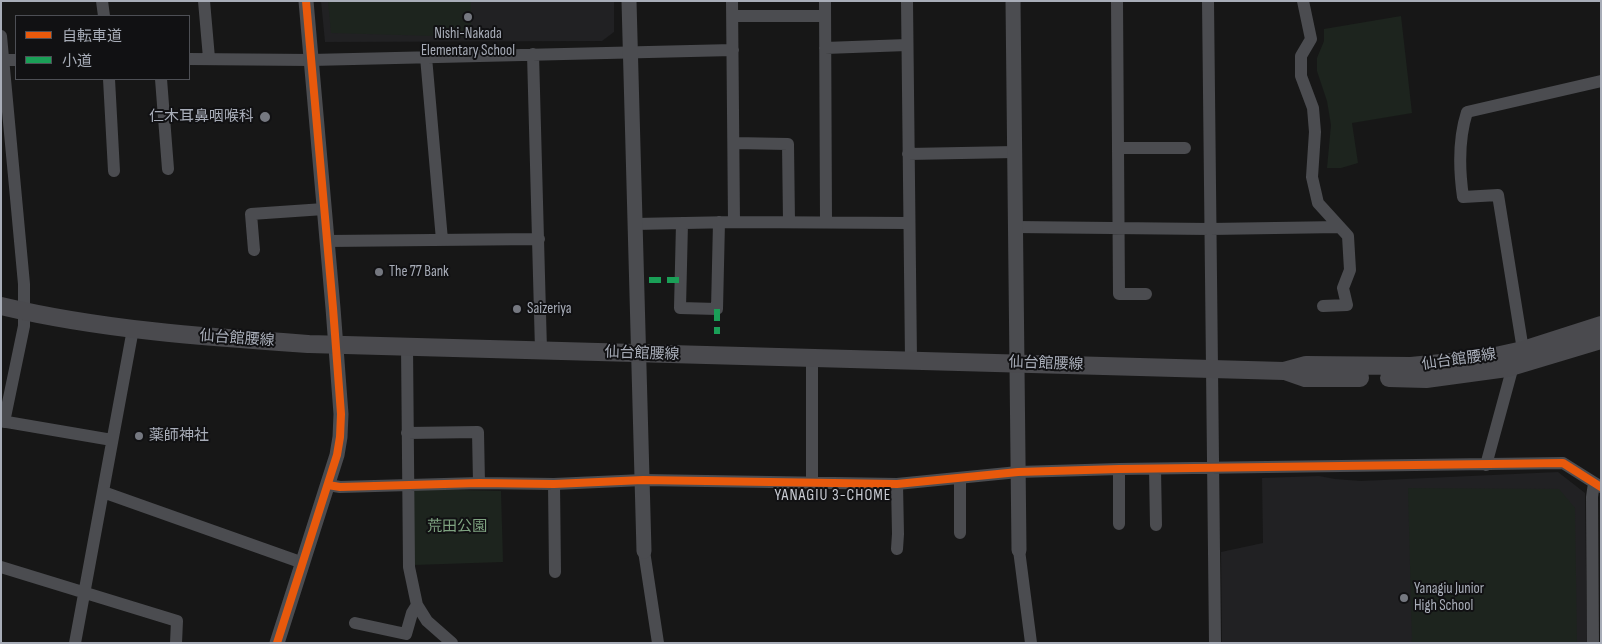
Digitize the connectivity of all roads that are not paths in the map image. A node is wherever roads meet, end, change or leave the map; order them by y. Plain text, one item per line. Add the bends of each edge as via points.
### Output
1 (102, 1) edge
2 (204, 1) edge
3 (306, 1) edge
4 (630, 1) edge
5 (732, 1) edge
6 (825, 1) edge
7 (907, 1) edge
8 (1013, 1) edge
9 (1117, 1) edge
10 (1208, 1) edge
11 (1303, 1) edge
12 (104, 15) edge
13 (733, 16) junction
14 (825, 16) junction
15 (1, 36) edge
16 (907, 46) junction
17 (825, 48) junction
18 (733, 50) junction
19 (631, 52) junction
20 (533, 54) junction
21 (426, 57) junction
22 (209, 58) junction
23 (190, 59) edge
24 (7, 60) edge
25 (311, 60) junction
26 (109, 80) edge
27 (161, 80) edge
28 (1601, 81) edge
29 (734, 143) junction
30 (1118, 148) junction
31 (1185, 148) dead end
32 (1014, 152) junction
33 (908, 154) junction
34 (7, 165) edge
35 (168, 170) dead end
36 (114, 171) dead end
37 (324, 209) junction
38 (720, 222) junction
39 (734, 222) junction
40 (789, 222) junction
41 (826, 222) junction
42 (682, 223) junction
43 (909, 223) junction
44 (635, 224) junction
45 (1015, 227) junction
46 (1340, 227) junction
47 (1118, 228) junction
48 (1210, 229) junction
49 (539, 239) junction
50 (327, 240) junction
51 (442, 240) junction
52 (254, 250) dead end
53 (1146, 294) dead end
54 (1, 306) edge
55 (1323, 306) dead end
56 (25, 311) junction
57 (1601, 325) edge
58 (133, 329) junction
59 (1601, 340) edge
60 (336, 345) junction
61 (407, 346) junction
62 (541, 350) junction
63 (1523, 350) junction
64 (639, 353) junction
65 (812, 358) junction
66 (911, 360) junction
67 (1017, 364) junction
68 (1513, 366) junction
69 (1211, 369) junction
70 (1284, 371) junction
71 (3, 422) edge
72 (407, 433) junction
73 (112, 440) junction
74 (1488, 460) junction
75 (1119, 468) junction
76 (1156, 468) junction
77 (1214, 468) junction
78 (1018, 472) junction
79 (960, 478) junction
80 (643, 480) junction
81 (812, 482) junction
82 (479, 484) junction
83 (554, 484) junction
84 (898, 484) junction
85 (328, 485) junction
86 (1597, 485) edge
87 (408, 486) junction
88 (103, 492) junction
89 (1119, 524) dead end
90 (1156, 526) dead end
91 (960, 533) dead end
92 (897, 549) dead end
93 (1019, 550) joint
94 (644, 551) joint
95 (303, 563) junction
96 (1, 567) edge
97 (555, 572) dead end
98 (84, 592) junction
99 (417, 605) junction
100 (355, 623) dead end
101 (75, 643) edge
102 (176, 643) edge
103 (277, 643) edge
104 (452, 643) edge
105 (658, 643) edge
106 (1031, 643) edge
107 (1215, 643) edge
108 (1593, 643) edge

1 - 12 street
2 - 22 street
3 - 25 street
4 - 19 street
5 - 13 street
6 - 14 street
7 - 16 street
8 - 32 street
9 - 30 street
10 - 48 street
11 - 46 street via 1311,39 1301,56 1301,76 1312,108 1315,132 1312,177 1318,203
13 - 14 street
13 - 18 street
14 - 17 street
15 - 24 street
16 - 17 street
16 - 33 street
17 - 41 street
18 - 19 street
18 - 29 street
19 - 20 street
19 - 44 street
20 - 21 street
20 - 49 street
21 - 25 street
21 - 51 street
22 - 23 street
22 - 25 street
24 - 34 street
25 - 37 street
26 - 36 street
27 - 35 street
28 - 63 street via 1467,112 1462,130 1460,173 1463,197 1498,195
29 - 39 street
29 - 40 street via 788,144
30 - 31 street
30 - 47 street
32 - 33 street
32 - 45 street
33 - 43 street
34 - 56 street
37 - 50 street
37 - 52 street via 251,214
38 - 39 street
38 - 42 street
38 - 42 street via 717,309 680,308
39 - 40 street
40 - 41 street
41 - 43 street
42 - 44 street
43 - 66 street
44 - 64 street
45 - 47 street
45 - 67 street
46 - 48 street
46 - 55 street via 1348,236 1350,270 1343,288 1347,305
47 - 48 street
47 - 53 street via 1119,294
48 - 69 street
49 - 51 street
49 - 62 street
50 - 51 street
50 - 60 street
54 - 56 main road, 仙台館腰線
56 - 58 main road, 仙台館腰線
56 - 71 street
57 - 63 main road, 仙台館腰線
58 - 60 main road, 仙台館腰線
58 - 73 street
59 - 68 main road, 仙台館腰線
60 - 61 main road, 仙台館腰線
60 - 85 street via 340,438
61 - 62 main road, 仙台館腰線
61 - 72 street
62 - 64 main road, 仙台館腰線
63 - 70 main road, 仙台館腰線 via 1443,364 1306,365
64 - 65 main road, 仙台館腰線
64 - 80 street
65 - 66 main road, 仙台館腰線
65 - 81 street
66 - 67 main road, 仙台館腰線
67 - 69 main road, 仙台館腰線
67 - 78 street
68 - 70 main road, 仙台館腰線 via 1426,379 1305,378
68 - 74 street
69 - 70 main road, 仙台館腰線
69 - 77 street
71 - 73 street
72 - 82 street via 478,432
72 - 87 street
73 - 88 street
74 - 77 street
74 - 86 street via 1563,463
75 - 76 street
75 - 78 street
75 - 89 street
76 - 77 street
76 - 90 street
77 - 107 street
78 - 79 street
78 - 93 street
79 - 84 street
79 - 91 street
80 - 81 street
80 - 83 street
80 - 94 street
81 - 84 street
82 - 83 street
82 - 87 street
83 - 97 street
84 - 92 street
85 - 87 street
85 - 95 street
86 - 108 street via 1592,498
87 - 99 street via 409,567
88 - 95 street
88 - 98 street
93 - 106 street
94 - 105 street
95 - 103 street
96 - 98 street
98 - 101 street
98 - 102 street via 177,621
99 - 100 street via 406,634
99 - 104 street via 427,621

